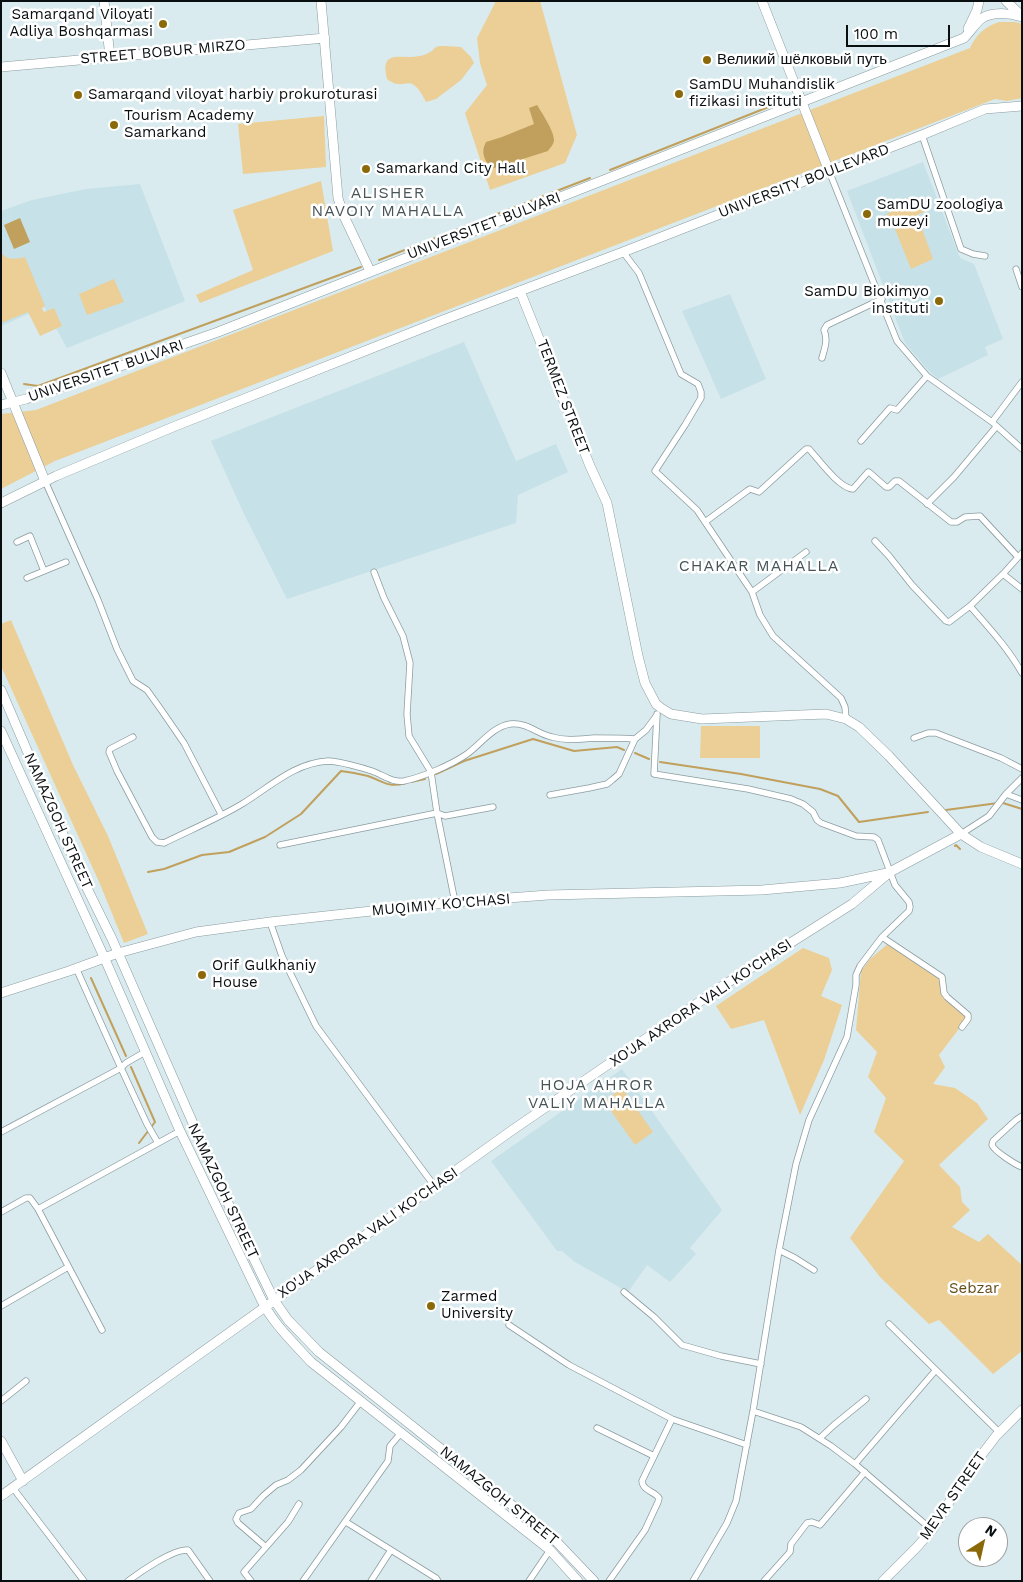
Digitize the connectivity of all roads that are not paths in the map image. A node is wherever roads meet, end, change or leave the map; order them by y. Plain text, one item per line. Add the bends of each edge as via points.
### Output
1 (104, 1) edge
2 (321, 1) edge
3 (762, 1) edge
4 (979, 1) edge
5 (984, 1) edge
6 (1006, 1) edge
7 (987, 17) junction
8 (1022, 17) edge
9 (325, 38) junction
10 (964, 38) junction
11 (110, 57) junction
12 (1, 67) edge
13 (802, 102) junction
14 (1022, 106) edge
15 (922, 135) junction
16 (829, 171) junction
17 (623, 252) junction
18 (985, 256) dead end
19 (1016, 269) dead end
20 (370, 271) junction
21 (1022, 287) edge
22 (520, 290) junction
23 (882, 299) junction
24 (822, 358) dead end
25 (927, 376) junction
26 (3, 377) edge
27 (1022, 382) edge
28 (12, 402) junction
29 (1, 405) edge
30 (994, 425) junction
31 (861, 441) dead end
32 (1022, 449) edge
33 (45, 481) junction
34 (1, 503) edge
35 (927, 504) junction
36 (705, 522) junction
37 (875, 540) dead end
38 (17, 542) dead end
39 (806, 552) dead end
40 (1020, 555) edge
41 (66, 562) dead end
42 (44, 571) junction
43 (374, 572) dead end
44 (1003, 574) junction
45 (27, 578) dead end
46 (1022, 589) edge
47 (752, 592) junction
48 (970, 606) junction
49 (1022, 673) edge
50 (1, 690) edge
51 (659, 711) junction
52 (846, 719) junction
53 (1, 731) edge
54 (133, 737) dead end
55 (914, 738) dead end
56 (635, 739) junction
57 (1022, 768) edge
58 (432, 772) junction
59 (1022, 778) edge
60 (1006, 794) junction
61 (550, 795) dead end
62 (1022, 800) edge
63 (50, 804) junction
64 (493, 807) dead end
65 (36, 809) junction
66 (437, 813) junction
67 (221, 814) junction
68 (961, 834) junction
69 (280, 845) dead end
70 (1022, 864) edge
71 (890, 872) junction
72 (455, 902) junction
73 (270, 922) junction
74 (882, 937) junction
75 (118, 953) junction
76 (104, 957) junction
77 (76, 968) junction
78 (1, 993) edge
79 (962, 1027) dead end
80 (146, 1052) junction
81 (121, 1068) junction
82 (1022, 1116) edge
83 (180, 1130) junction
84 (1, 1132) edge
85 (158, 1143) junction
86 (1022, 1167) edge
87 (433, 1187) junction
88 (38, 1209) junction
89 (1, 1212) edge
90 (779, 1250) junction
91 (68, 1267) junction
92 (814, 1270) dead end
93 (624, 1292) dead end
94 (274, 1300) junction
95 (1, 1306) edge
96 (264, 1307) junction
97 (889, 1324) dead end
98 (509, 1325) dead end
99 (102, 1330) dead end
100 (762, 1364) junction
101 (935, 1371) junction
102 (26, 1381) dead end
103 (866, 1399) dead end
104 (1, 1401) edge
105 (361, 1401) junction
106 (1022, 1410) edge
107 (754, 1411) junction
108 (672, 1419) junction
109 (598, 1428) dead end
110 (999, 1432) junction
111 (401, 1433) junction
112 (820, 1438) junction
113 (1, 1441) edge
114 (747, 1445) junction
115 (654, 1456) junction
116 (855, 1464) junction
117 (865, 1472) junction
118 (23, 1481) junction
119 (13, 1488) joint
120 (1, 1496) edge
121 (299, 1504) dead end
122 (346, 1522) junction
123 (932, 1530) junction
124 (266, 1548) junction
125 (391, 1550) junction
126 (550, 1550) junction
127 (84, 1581) edge
128 (128, 1581) edge
129 (210, 1581) edge
130 (251, 1581) edge
131 (303, 1581) edge
132 (371, 1581) edge
133 (438, 1581) edge
134 (529, 1581) edge
135 (578, 1581) edge
136 (594, 1581) edge
137 (609, 1581) edge
138 (693, 1581) edge
139 (764, 1581) edge
140 (883, 1581) edge

1 - 11 main road
2 - 9 main road
3 - 13 main road
4 - 10 main road
5 - 7 main road
6 - 8 main road
7 - 8 main road via 1006,14
7 - 10 main road
9 - 11 main road, STREET BOBUR MIRZO
9 - 20 main road via 338,198 342,214
10 - 13 main road, UNIVERSITET BULVARI
11 - 12 main road, STREET BOBUR MIRZO
13 - 16 main road
13 - 20 main road, UNIVERSITET BULVARI
14 - 15 main road, UNIVERSITY BOULEVARD via 985,109
15 - 16 main road, UNIVERSITY BOULEVARD
15 - 18 street via 961,248
16 - 17 main road, UNIVERSITY BOULEVARD
16 - 23 street
17 - 22 main road
17 - 36 street via 639,273 681,374 698,384 701,392 698,404 655,471 697,510
19 - 21 street
20 - 28 main road, UNIVERSITET BULVARI via 218,332
22 - 33 main road
22 - 51 main road, TERMEZ STREET via 607,503 638,656
23 - 24 street via 827,325
23 - 25 street via 898,341
25 - 30 street
25 - 31 street via 897,410 890,408
26 - 28 main road
27 - 30 street
28 - 29 main road, UNIVERSITET BULVARI
28 - 33 main road
30 - 32 street
30 - 35 street via 954,477
33 - 34 main road
33 - 67 street via 133,681 147,690 184,743
35 - 36 street via 898,481 886,487 870,472 850,490 810,450 806,450 758,492 747,490
35 - 40 street via 954,523 965,517 980,516
36 - 47 street
37 - 48 street via 946,621
38 - 42 street via 30,536
39 - 47 street
40 - 44 street
41 - 42 street
42 - 45 street
43 - 58 street via 403,636 410,663 409,736
44 - 46 street
44 - 48 street
47 - 52 street via 760,615 773,636 841,698
48 - 49 street via 999,639
50 - 63 main road, NAMAZGOH STREET
51 - 52 main road via 702,719 826,714
51 - 56 street
51 - 71 street via 654,774 748,789 796,801 821,822 856,836 878,840
52 - 68 main road via 877,744
53 - 65 main road, NAMAZGOH STREET
54 - 67 street via 108,752 157,842 164,843
55 - 57 street via 936,733
56 - 58 street via 568,740 552,737 529,726 509,724 490,734 467,754
56 - 61 street via 619,774 607,784
58 - 66 street
58 - 67 street via 396,781 371,770 338,762 318,762 272,782
59 - 60 street
60 - 62 street
60 - 68 street via 985,820
63 - 65 main road
63 - 75 main road, NAMAZGOH STREET
64 - 66 street via 445,816
65 - 76 main road, NAMAZGOH STREET
66 - 69 street
66 - 72 street
68 - 70 main road via 981,847
68 - 71 main road, XO'JA AXRORA VALI KO'CHASI
71 - 72 main road, MUQIMIY KO'CHASI via 840,883 762,890 548,895
71 - 74 street via 910,908
71 - 87 main road, XO'JA AXRORA VALI KO'CHASI via 852,904 674,1018
72 - 73 main road, MUQIMIY KO'CHASI
73 - 75 main road, MUQIMIY KO'CHASI via 196,932
73 - 87 street via 282,956 316,1026
74 - 79 street via 942,977 946,997 968,1015
74 - 90 street via 856,975 847,1037 809,1120 796,1164
75 - 76 main road, MUQIMIY KO'CHASI
75 - 94 main road, NAMAZGOH STREET via 220,1188
76 - 77 main road, MUQIMIY KO'CHASI
76 - 80 main road, NAMAZGOH STREET
77 - 78 main road, MUQIMIY KO'CHASI
77 - 81 street
80 - 81 street
80 - 83 main road, NAMAZGOH STREET
81 - 84 street
81 - 85 street
82 - 86 street via 992,1144
83 - 85 street
83 - 96 main road, NAMAZGOH STREET
85 - 88 street
87 - 94 main road, XO'JA AXRORA VALI KO'CHASI
88 - 89 street via 33,1200 26,1198
88 - 91 street
90 - 92 street
90 - 100 street
91 - 95 street
91 - 99 street
93 - 100 street via 682,1344
94 - 96 main road, XO'JA AXRORA VALI KO'CHASI
94 - 136 main road, NAMAZGOH STREET via 288,1320 319,1352 552,1537
96 - 105 main road, NAMAZGOH STREET via 311,1362
96 - 118 main road, XO'JA AXRORA VALI KO'CHASI
97 - 101 street
98 - 108 street via 569,1365
100 - 107 street
101 - 110 street
101 - 116 street
102 - 104 street
103 - 112 street
105 - 111 main road, NAMAZGOH STREET
105 - 124 street via 301,1470 276,1485 251,1509 239,1514 238,1523
106 - 110 main road, MEVR STREET
107 - 112 street via 801,1427
107 - 114 street
108 - 114 street
108 - 115 street
109 - 115 street
110 - 123 main road, MEVR STREET via 964,1478
111 - 122 street via 390,1446 388,1461
111 - 126 main road, NAMAZGOH STREET
112 - 116 street
113 - 118 main road
114 - 138 street via 736,1501
115 - 137 street via 642,1485 658,1495 658,1502 645,1530
116 - 117 street
117 - 123 street
117 - 139 street via 820,1525 807,1523 791,1544 790,1552
118 - 119 main road
118 - 120 main road, XO'JA AXRORA VALI KO'CHASI
119 - 127 street
121 - 124 street
122 - 125 street
122 - 131 street
123 - 140 main road, MEVR STREET
124 - 130 street via 244,1572
125 - 132 street
125 - 133 street
126 - 134 street
126 - 135 main road, NAMAZGOH STREET
128 - 129 street via 183,1550 188,1550

